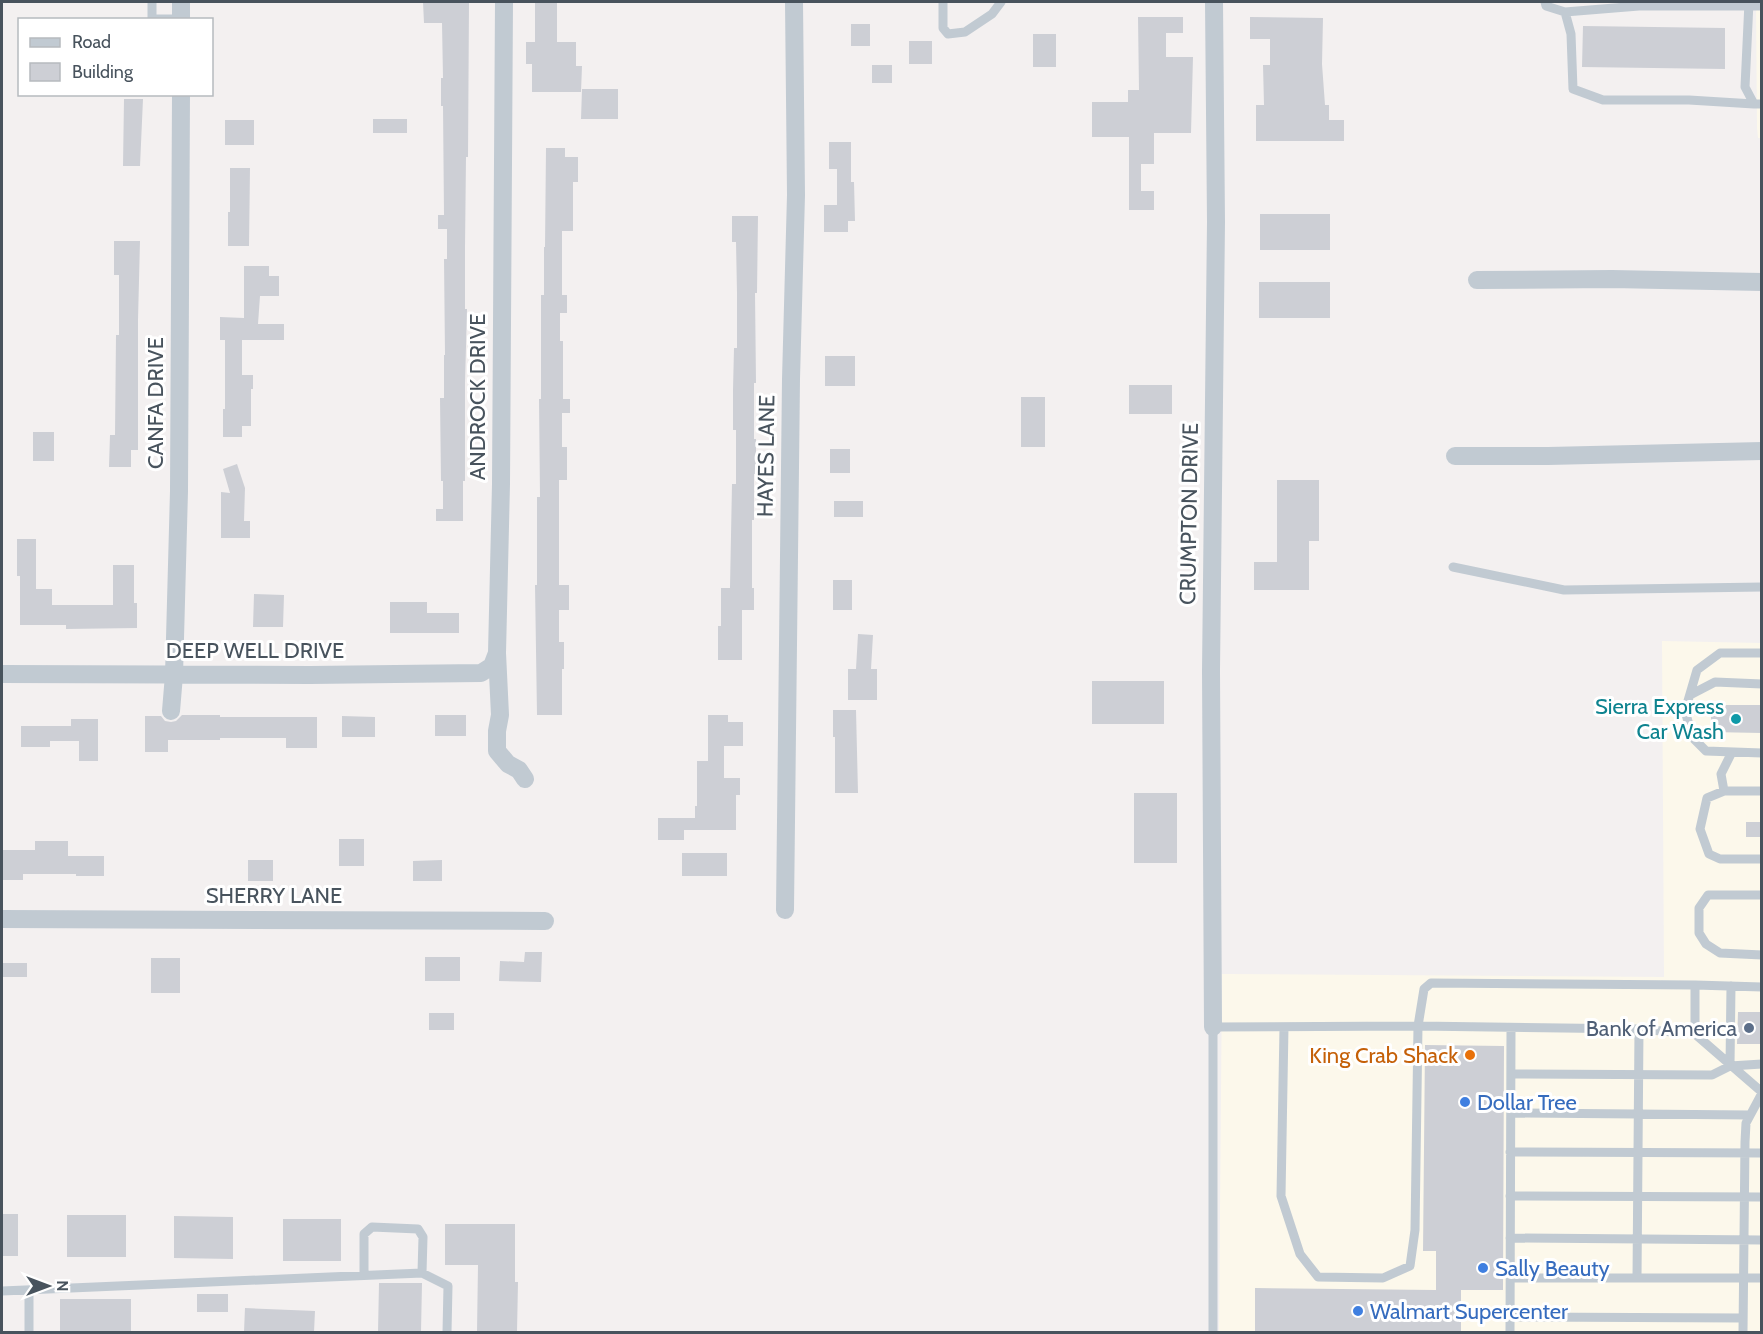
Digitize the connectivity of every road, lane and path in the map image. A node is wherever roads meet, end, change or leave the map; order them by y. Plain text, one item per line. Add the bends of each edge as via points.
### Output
1 (152, 2) edge
2 (504, 2) edge
3 (794, 2) edge
4 (943, 2) edge
5 (1001, 2) edge
6 (1214, 2) edge
7 (1545, 2) edge
8 (1639, 4) edge
9 (1749, 4) edge
10 (1761, 6) edge
11 (1565, 12) junction
12 (181, 13) edge
13 (152, 18) edge
14 (157, 18) edge
15 (181, 96) edge
16 (1758, 104) edge
17 (1477, 280) dead end
18 (1761, 282) edge
19 (1761, 451) edge
20 (1455, 456) dead end
21 (1453, 567) dead end
22 (1761, 587) edge
23 (497, 653) junction
24 (1761, 654) edge
25 (2, 674) edge
26 (174, 675) junction
27 (1761, 684) edge
28 (1690, 694) junction
29 (171, 711) dead end
30 (1732, 752) junction
31 (1761, 753) edge
32 (525, 779) dead end
33 (1724, 791) junction
34 (1761, 791) edge
35 (1761, 859) edge
36 (1761, 895) edge
37 (785, 910) dead end
38 (2, 919) edge
39 (545, 921) dead end
40 (1761, 955) edge
41 (1695, 985) junction
42 (1731, 986) junction
43 (1761, 987) edge
44 (1418, 1026) junction
45 (1214, 1027) junction
46 (1284, 1027) junction
47 (1511, 1028) junction
48 (1639, 1029) junction
49 (1695, 1034) junction
50 (1761, 1064) edge
51 (1730, 1066) junction
52 (1510, 1074) junction
53 (1638, 1075) junction
54 (1761, 1092) edge
55 (1510, 1113) junction
56 (1638, 1115) junction
57 (1750, 1115) junction
58 (1510, 1152) junction
59 (1638, 1152) junction
60 (1744, 1152) junction
61 (1761, 1153) edge
62 (1510, 1196) junction
63 (1637, 1196) junction
64 (1744, 1197) junction
65 (1761, 1197) edge
66 (1510, 1238) junction
67 (1637, 1238) junction
68 (1744, 1240) junction
69 (1761, 1240) edge
70 (422, 1273) junction
71 (364, 1275) junction
72 (1510, 1278) junction
73 (1636, 1278) junction
74 (1743, 1278) junction
75 (1761, 1278) edge
76 (29, 1290) junction
77 (2, 1291) edge
78 (1510, 1317) junction
79 (1743, 1318) junction
80 (28, 1332) edge
81 (447, 1332) edge
82 (1213, 1332) edge
83 (1510, 1332) edge
84 (1743, 1332) edge

1 - 13 lane
2 - 23 street, ANDROCK DRIVE
3 - 37 street, HAYES LANE via 796,195
4 - 5 lane via 943,28 948,34 965,32 992,14
6 - 45 street, CRUMPTON DRIVE
7 - 11 lane via 1546,6
8 - 9 lane
8 - 11 lane
9 - 10 lane
9 - 16 lane via 1745,87
11 - 16 lane via 1571,34 1573,89 1604,99
12 - 14 lane
15 - 26 street, CANFA DRIVE
17 - 18 street
19 - 20 street
21 - 22 lane via 1564,590
23 - 26 street, DEEP WELL DRIVE via 492,666 481,673
23 - 32 street, ANDROCK DRIVE via 497,751
24 - 28 lane via 1720,653 1697,670
25 - 26 street, DEEP WELL DRIVE
26 - 29 street, CANFA DRIVE
27 - 28 lane via 1715,682
28 - 30 lane via 1685,711 1693,737 1706,751
30 - 31 lane
30 - 33 lane via 1721,774
33 - 34 lane
33 - 35 lane via 1707,798 1700,830 1709,854 1720,859
36 - 40 lane via 1708,895 1699,908 1699,933 1706,944 1720,953
38 - 39 street, SHERRY LANE
41 - 42 lane
41 - 44 lane via 1431,983 1424,989
41 - 49 lane
42 - 43 lane
42 - 51 lane
44 - 46 lane
44 - 46 lane via 1415,1230 1410,1266 1383,1278 1318,1277 1300,1254 1281,1196
44 - 47 lane
45 - 46 lane
45 - 82 lane
47 - 48 lane
47 - 52 lane
48 - 49 lane
48 - 53 lane
49 - 51 lane
50 - 51 lane
51 - 53 lane via 1712,1075
51 - 54 lane
52 - 53 lane
52 - 55 lane
53 - 56 lane
54 - 57 lane
55 - 56 lane
55 - 58 lane
56 - 57 lane
56 - 59 lane
57 - 60 lane
58 - 59 lane
58 - 62 lane
59 - 60 lane
59 - 63 lane
60 - 61 lane
60 - 64 lane
62 - 63 lane
62 - 66 lane
63 - 64 lane
63 - 67 lane
64 - 65 lane
64 - 68 lane
66 - 67 lane
66 - 72 lane
67 - 68 lane
67 - 73 lane
68 - 69 lane
68 - 74 lane
70 - 71 lane
70 - 71 lane via 423,1237 418,1229 372,1227 364,1234
70 - 81 lane via 448,1286
71 - 76 lane
72 - 73 lane
72 - 78 lane
73 - 74 lane
74 - 75 lane
74 - 79 lane
76 - 77 lane
76 - 80 lane
78 - 79 lane
78 - 83 lane
79 - 84 lane

